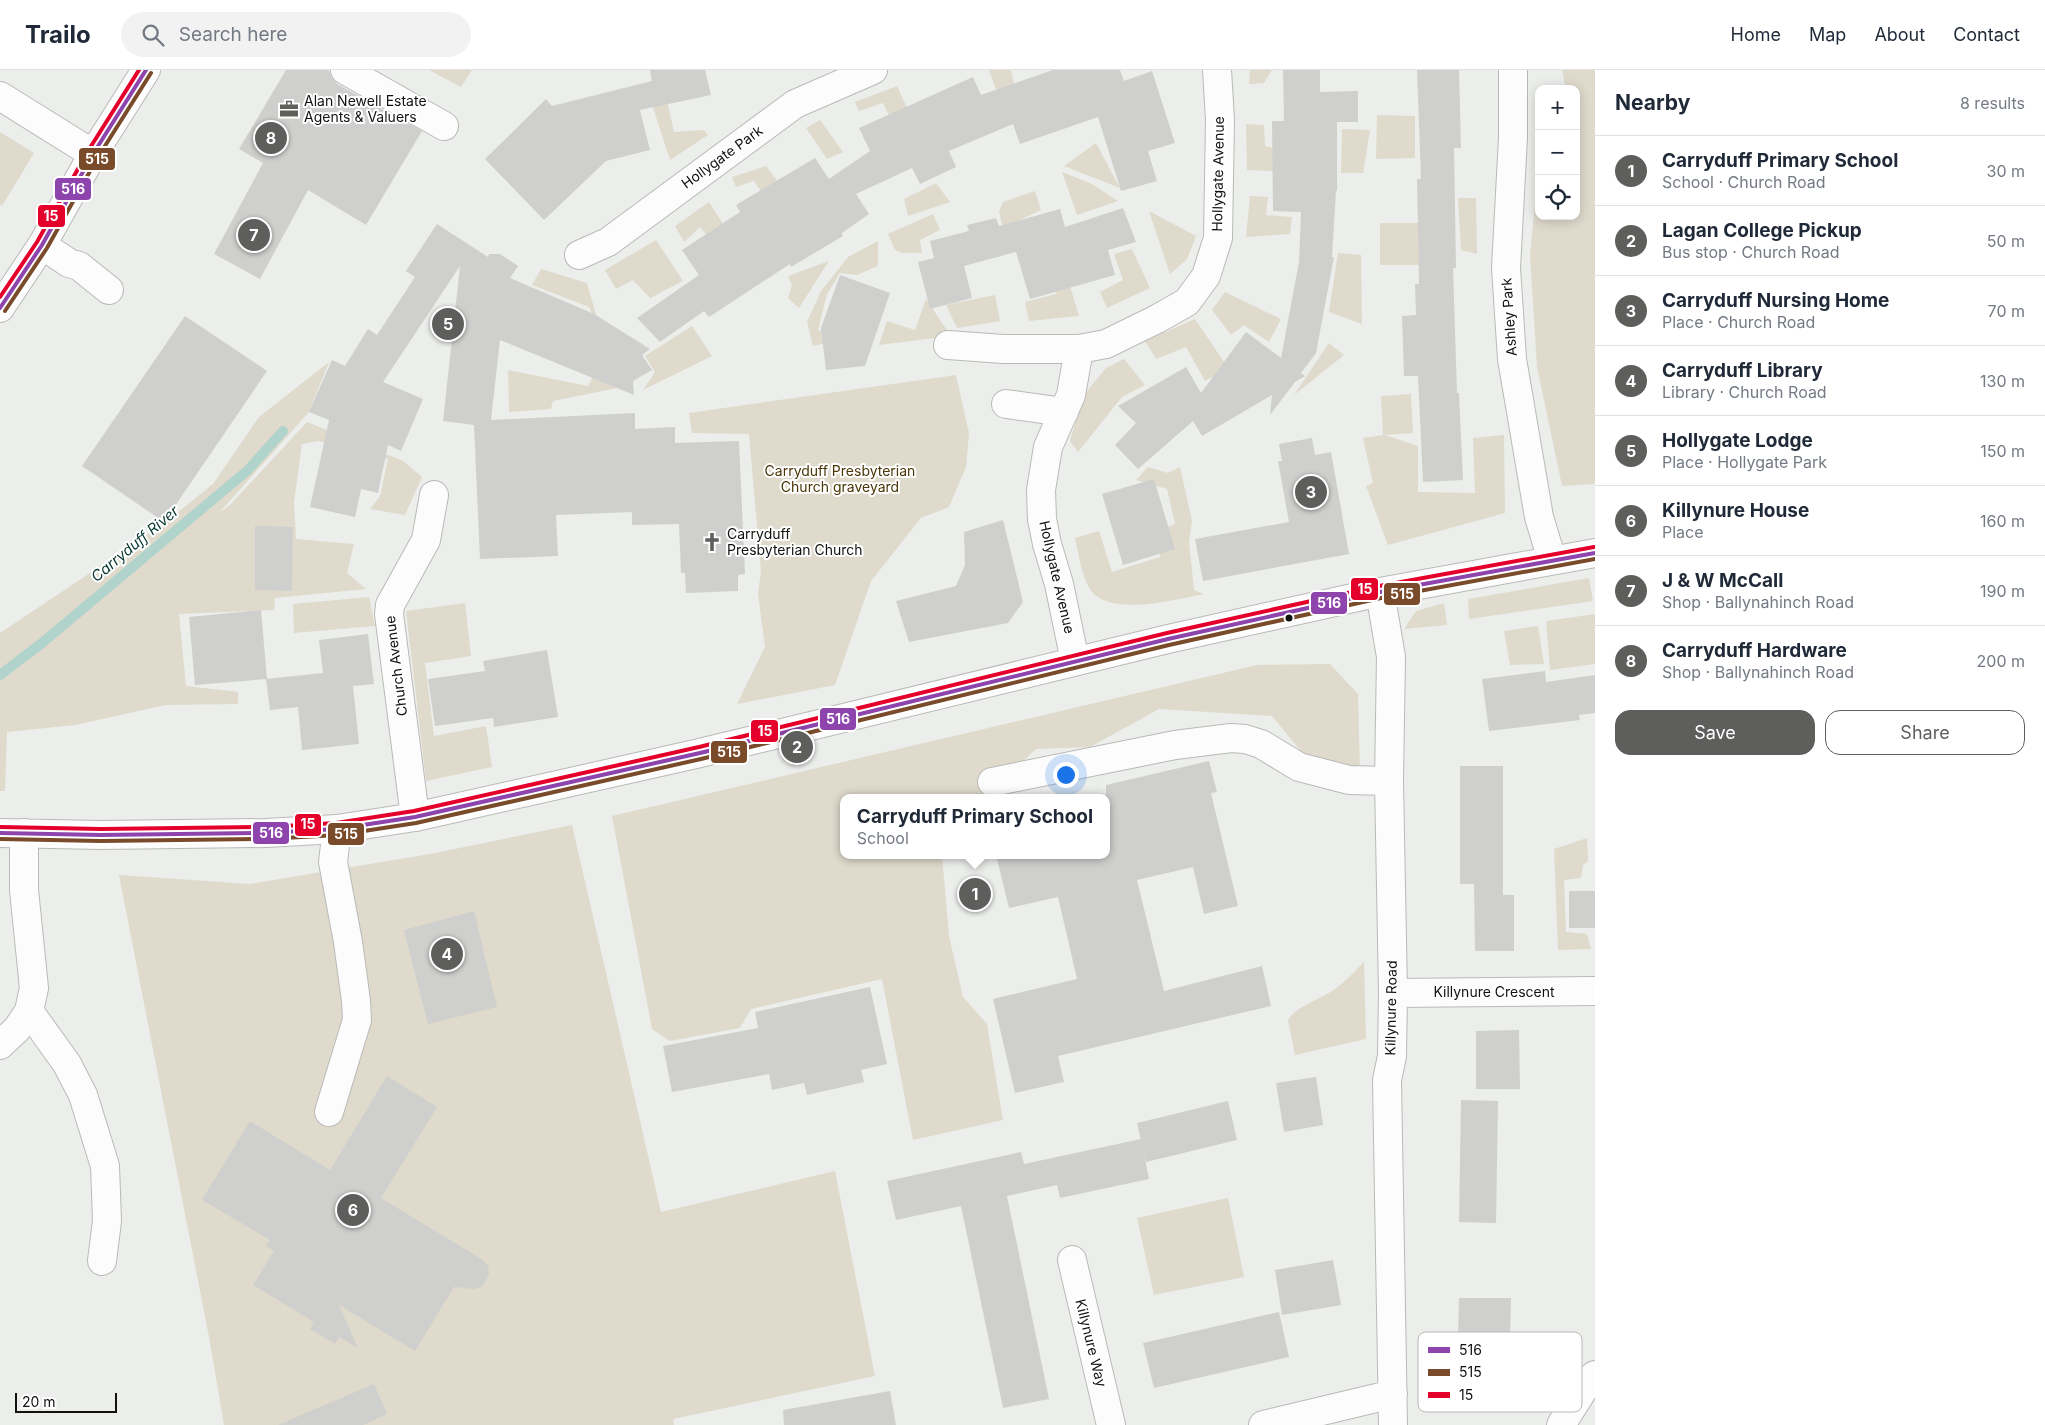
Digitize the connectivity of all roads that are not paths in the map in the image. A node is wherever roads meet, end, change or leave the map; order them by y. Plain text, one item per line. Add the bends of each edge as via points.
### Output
1 (146, 70) edge
2 (345, 70) edge
3 (873, 70) edge
4 (1217, 70) edge
5 (1513, 70) edge
6 (0, 96) edge
7 (444, 126) dead end
8 (93, 154) junction
9 (42, 245) junction
10 (579, 255) dead end
11 (109, 290) dead end
12 (0, 308) edge
13 (948, 345) dead end
14 (1079, 349) junction
15 (1006, 404) dead end
16 (1064, 412) junction
17 (434, 495) dead end
18 (1595, 553) edge
19 (1552, 560) junction
20 (1380, 592) junction
21 (1075, 661) junction
22 (1389, 781) junction
23 (992, 782) dead end
24 (415, 817) junction
25 (338, 829) junction
26 (12, 833) edge
27 (1595, 991) edge
28 (1393, 993) junction
29 (29, 1011) junction
30 (0, 1045) edge
31 (329, 1112) dead end
32 (1072, 1260) dead end
33 (102, 1261) dead end
34 (1593, 1377) edge
35 (1393, 1394) junction
36 (1582, 1394) edge
37 (1570, 1412) edge
38 (1111, 1425) edge
39 (1263, 1425) edge
40 (1393, 1425) edge
41 (1561, 1425) edge

1 - 8 main road
2 - 7 main road
3 - 10 main road, Hollygate Park via 795,104 608,242
4 - 14 main road, Hollygate Avenue via 1220,119 1218,238 1206,276 1186,302 1157,319 1106,344
5 - 19 main road, Ashley Park via 1506,268 1512,359 1539,517
6 - 8 main road
8 - 9 main road
9 - 11 main road via 79,266
9 - 12 main road
13 - 14 main road, Hollygate Avenue
14 - 16 main road, Hollygate Avenue via 1071,395
15 - 16 main road
16 - 21 main road, Hollygate Avenue via 1048,447 1041,490 1042,519
17 - 24 main road, Church Avenue via 426,540 390,604 389,614
18 - 19 main road
19 - 20 main road
20 - 21 main road
20 - 22 main road, Killynure Road via 1391,657
21 - 24 main road via 700,753
22 - 23 main road via 1349,780 1299,767 1260,744 1231,738 1175,745
22 - 28 main road, Killynure Road
24 - 25 main road
25 - 26 main road via 266,833
25 - 31 main road via 333,862 348,942 356,1020
26 - 29 main road via 24,890 34,988
27 - 28 main road, Killynure Crescent
28 - 35 main road, Killynure Road via 1392,1056 1387,1080
29 - 30 main road
29 - 33 main road via 67,1064 83,1095 105,1166 107,1221
32 - 38 main road, Killynure Way
34 - 36 main road
35 - 39 main road
35 - 40 main road, Killynure Road
37 - 41 main road

